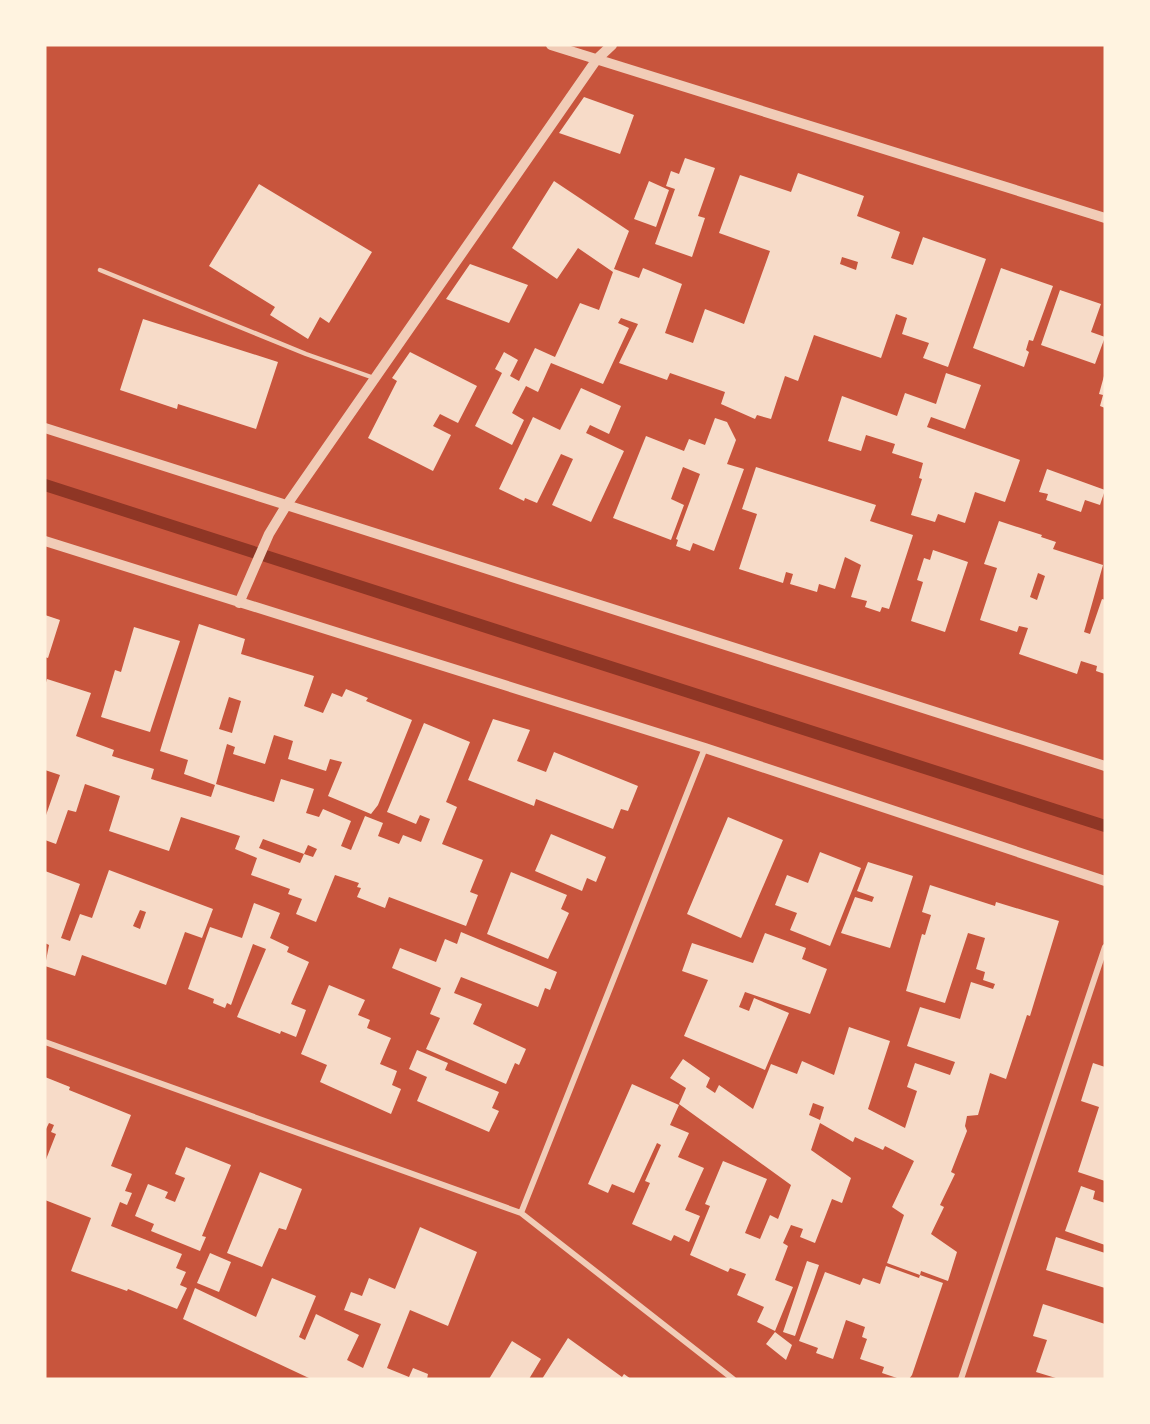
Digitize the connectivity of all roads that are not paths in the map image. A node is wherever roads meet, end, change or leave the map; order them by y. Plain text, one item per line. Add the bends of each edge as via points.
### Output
1 (551, 45) edge
2 (612, 45) edge
3 (597, 59) junction
4 (1105, 218) edge
5 (100, 270) dead end
6 (374, 378) junction
7 (45, 428) edge
8 (286, 506) junction
9 (45, 541) edge
10 (238, 603) junction
11 (705, 748) junction
12 (1105, 766) edge
13 (1105, 881) edge
14 (1105, 947) edge
15 (45, 1042) edge
16 (521, 1213) junction
17 (733, 1379) edge
18 (961, 1379) edge

1 - 3 street
2 - 3 street
3 - 4 street
3 - 6 street
5 - 6 lane
6 - 8 street
7 - 8 street
8 - 10 street
8 - 12 street
9 - 10 street
10 - 11 street
11 - 13 street
11 - 16 street
14 - 18 street
15 - 16 street
16 - 17 street

